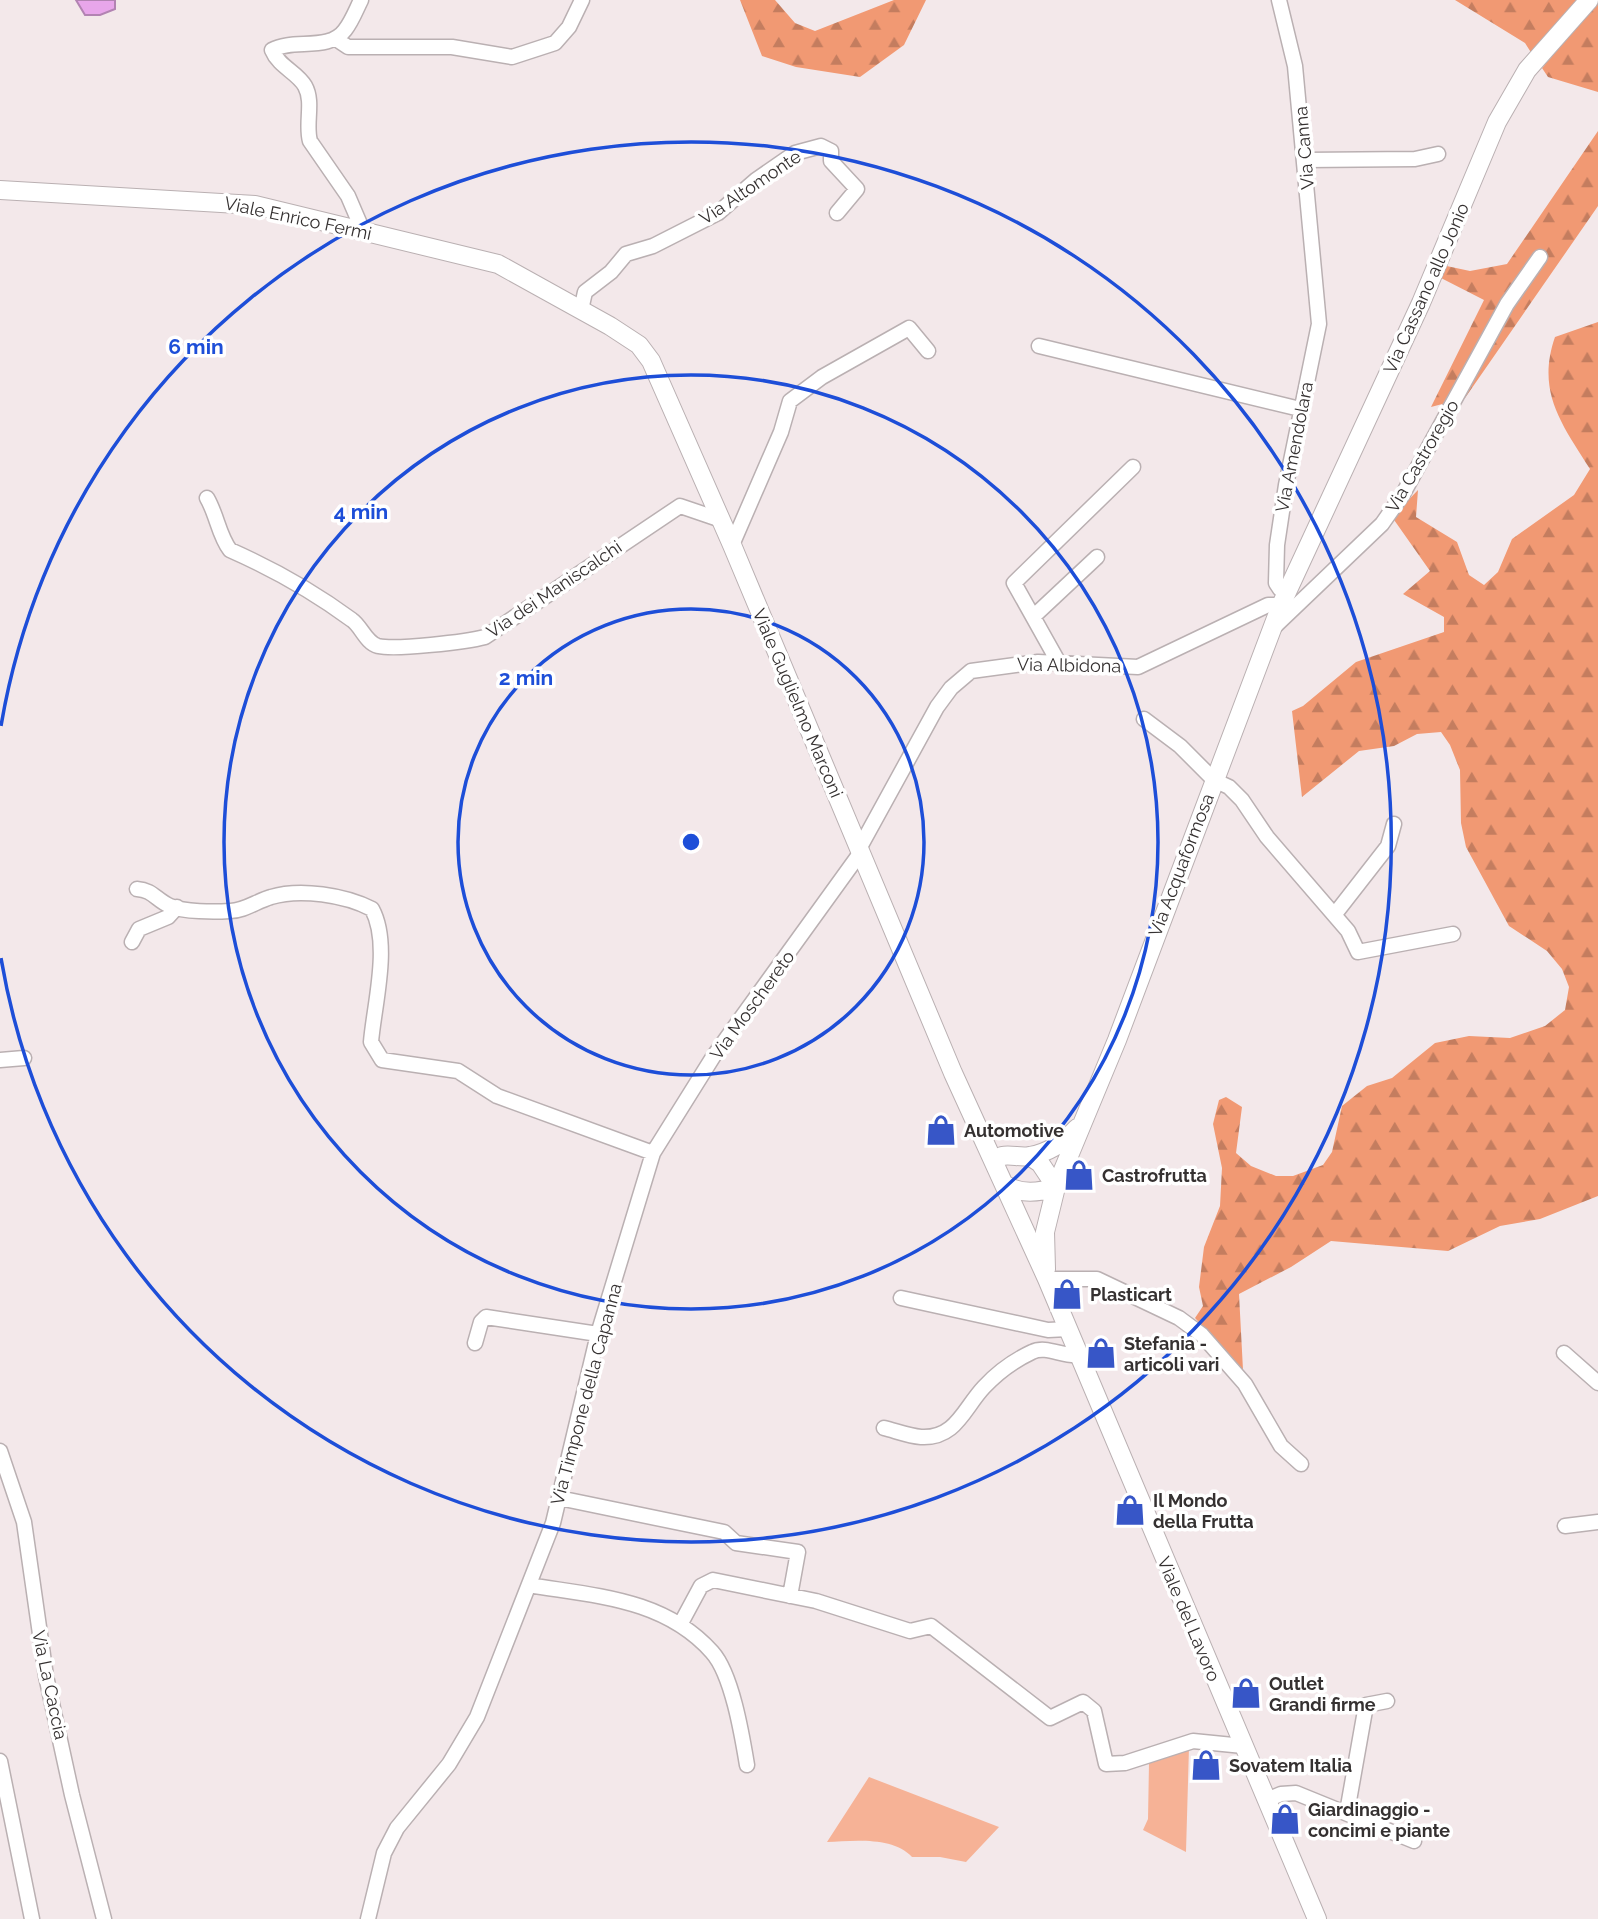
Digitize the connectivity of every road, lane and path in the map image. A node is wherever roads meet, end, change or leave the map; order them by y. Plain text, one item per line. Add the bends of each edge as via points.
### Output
1 (361, 0) edge
2 (582, 0) edge
3 (1279, 0) edge
4 (1589, 0) edge
5 (336, 39) junction
6 (1437, 154) dead end
7 (1305, 160) junction
8 (0, 190) edge
9 (837, 213) dead end
10 (363, 231) junction
11 (1540, 257) dead end
12 (1318, 298) joint
13 (581, 310) junction
14 (1039, 346) dead end
15 (928, 351) dead end
16 (1300, 409) junction
17 (1133, 467) dead end
18 (207, 498) dead end
19 (721, 520) junction
20 (732, 545) junction
21 (1097, 557) dead end
22 (1284, 599) junction
23 (1034, 617) junction
24 (1271, 630) junction
25 (1060, 665) junction
26 (1144, 719) dead end
27 (1214, 780) junction
28 (1395, 824) dead end
29 (860, 850) junction
30 (137, 889) dead end
31 (177, 907) junction
32 (1335, 914) junction
33 (1453, 934) dead end
34 (132, 942) dead end
35 (23, 1058) dead end
36 (0, 1060) edge
37 (1080, 1125) junction
38 (1029, 1156) junction
39 (652, 1157) junction
40 (1000, 1159) junction
41 (1004, 1184) junction
42 (1056, 1187) junction
43 (1047, 1279) junction
44 (901, 1298) dead end
45 (1068, 1329) junction
46 (598, 1334) junction
47 (475, 1343) dead end
48 (1564, 1353) dead end
49 (1078, 1355) junction
50 (1598, 1383) edge
51 (884, 1428) dead end
52 (0, 1451) edge
53 (1301, 1464) dead end
54 (559, 1498) junction
55 (1598, 1522) edge
56 (1565, 1526) dead end
57 (529, 1585) junction
58 (790, 1596) junction
59 (680, 1625) junction
60 (1387, 1701) dead end
61 (1243, 1746) junction
62 (0, 1761) edge
63 (747, 1765) dead end
64 (1267, 1800) junction
65 (1347, 1812) junction
66 (1415, 1841) dead end
67 (32, 1919) edge
68 (104, 1919) edge
69 (368, 1919) edge
70 (1317, 1919) edge

1 - 5 street
2 - 5 street via 555,43 512,57 452,47 348,47
3 - 7 street, Via Canna via 1295,66
4 - 22 main road, Via Cassano allo Jonio via 1528,70 1497,122 1421,303
5 - 10 street via 272,51 276,61 304,84 310,141 348,196
6 - 7 street via 1415,159
7 - 12 street, Via Canna
8 - 10 main road, Viale Enrico Fermi via 232,202
9 - 13 street, Via Altomonte via 857,190 831,161 831,151 821,146 796,153 719,213 653,246 626,254 585,292
10 - 13 main road, Viale Enrico Fermi via 498,264
11 - 24 street, Via Castroregio via 1507,304 1382,524
12 - 16 street, Via Amendolara via 1319,324
13 - 19 main road, Viale Guglielmo Marconi via 629,338 651,361
14 - 16 street
15 - 20 street via 909,328 822,377 790,401
16 - 22 street, Via Amendolara via 1277,545 1276,583
17 - 23 street via 1014,583
18 - 19 street, Via dei Maniscalchi via 230,550 299,584 355,622 374,645 447,643 485,636 670,510 688,507
19 - 20 main road, Viale Guglielmo Marconi
20 - 29 main road, Viale Guglielmo Marconi
21 - 23 street
22 - 24 main road, Via Acquaformosa
22 - 25 street, Via Albidona via 1138,667
23 - 25 street
24 - 27 main road, Via Acquaformosa
25 - 29 street, Via Albidona via 1038,662 971,671 951,688
26 - 27 street
27 - 32 street via 1242,800 1267,837
27 - 37 main road, Via Acquaformosa
28 - 32 street via 1388,846
29 - 39 street, Via Moschereto via 713,1057
29 - 40 main road, Viale Guglielmo Marconi via 953,1073
30 - 31 street via 150,890
31 - 34 street via 168,917 139,929
31 - 39 street via 242,909 283,894 329,897 372,909 379,932 380,970 371,1042 382,1060 458,1071 496,1096
32 - 33 street via 1358,952
35 - 36 street
37 - 38 main road via 1063,1142
37 - 42 main road, Via Acquaformosa
38 - 40 main road
38 - 42 main road via 1040,1163
39 - 46 street, Via Timpone della Capanna
40 - 41 main road, Viale Guglielmo Marconi
41 - 42 main road via 1030,1193
41 - 43 main road, Viale del Lavoro
42 - 43 main road, Via Acquaformosa via 1045,1232
43 - 45 main road, Viale del Lavoro
43 - 53 street via 1097,1279 1179,1318 1202,1335 1245,1384 1281,1446
44 - 45 street via 1048,1330
45 - 49 main road, Viale del Lavoro
46 - 47 street via 486,1317
46 - 54 street, Via Timpone della Capanna
48 - 50 street
49 - 51 street via 1034,1350 984,1387 958,1425 939,1434 921,1437
49 - 61 main road, Viale del Lavoro
52 - 68 street, Via La Caccia via 24,1522 46,1675
54 - 57 street, Via Timpone della Capanna
54 - 58 street via 724,1532 736,1543 798,1552
55 - 56 street
57 - 59 street via 641,1605
57 - 69 street, Via Timpone della Capanna via 477,1717 384,1853
58 - 59 street via 713,1580 701,1586
58 - 61 street via 911,1631 931,1626 1050,1718 1083,1702 1094,1711 1106,1764 1125,1763 1193,1741
59 - 63 street via 713,1652 722,1668
60 - 65 street via 1366,1705
61 - 64 main road, Viale del Lavoro
62 - 67 street
64 - 65 street via 1296,1793
64 - 70 main road, Viale del Lavoro
65 - 66 street

